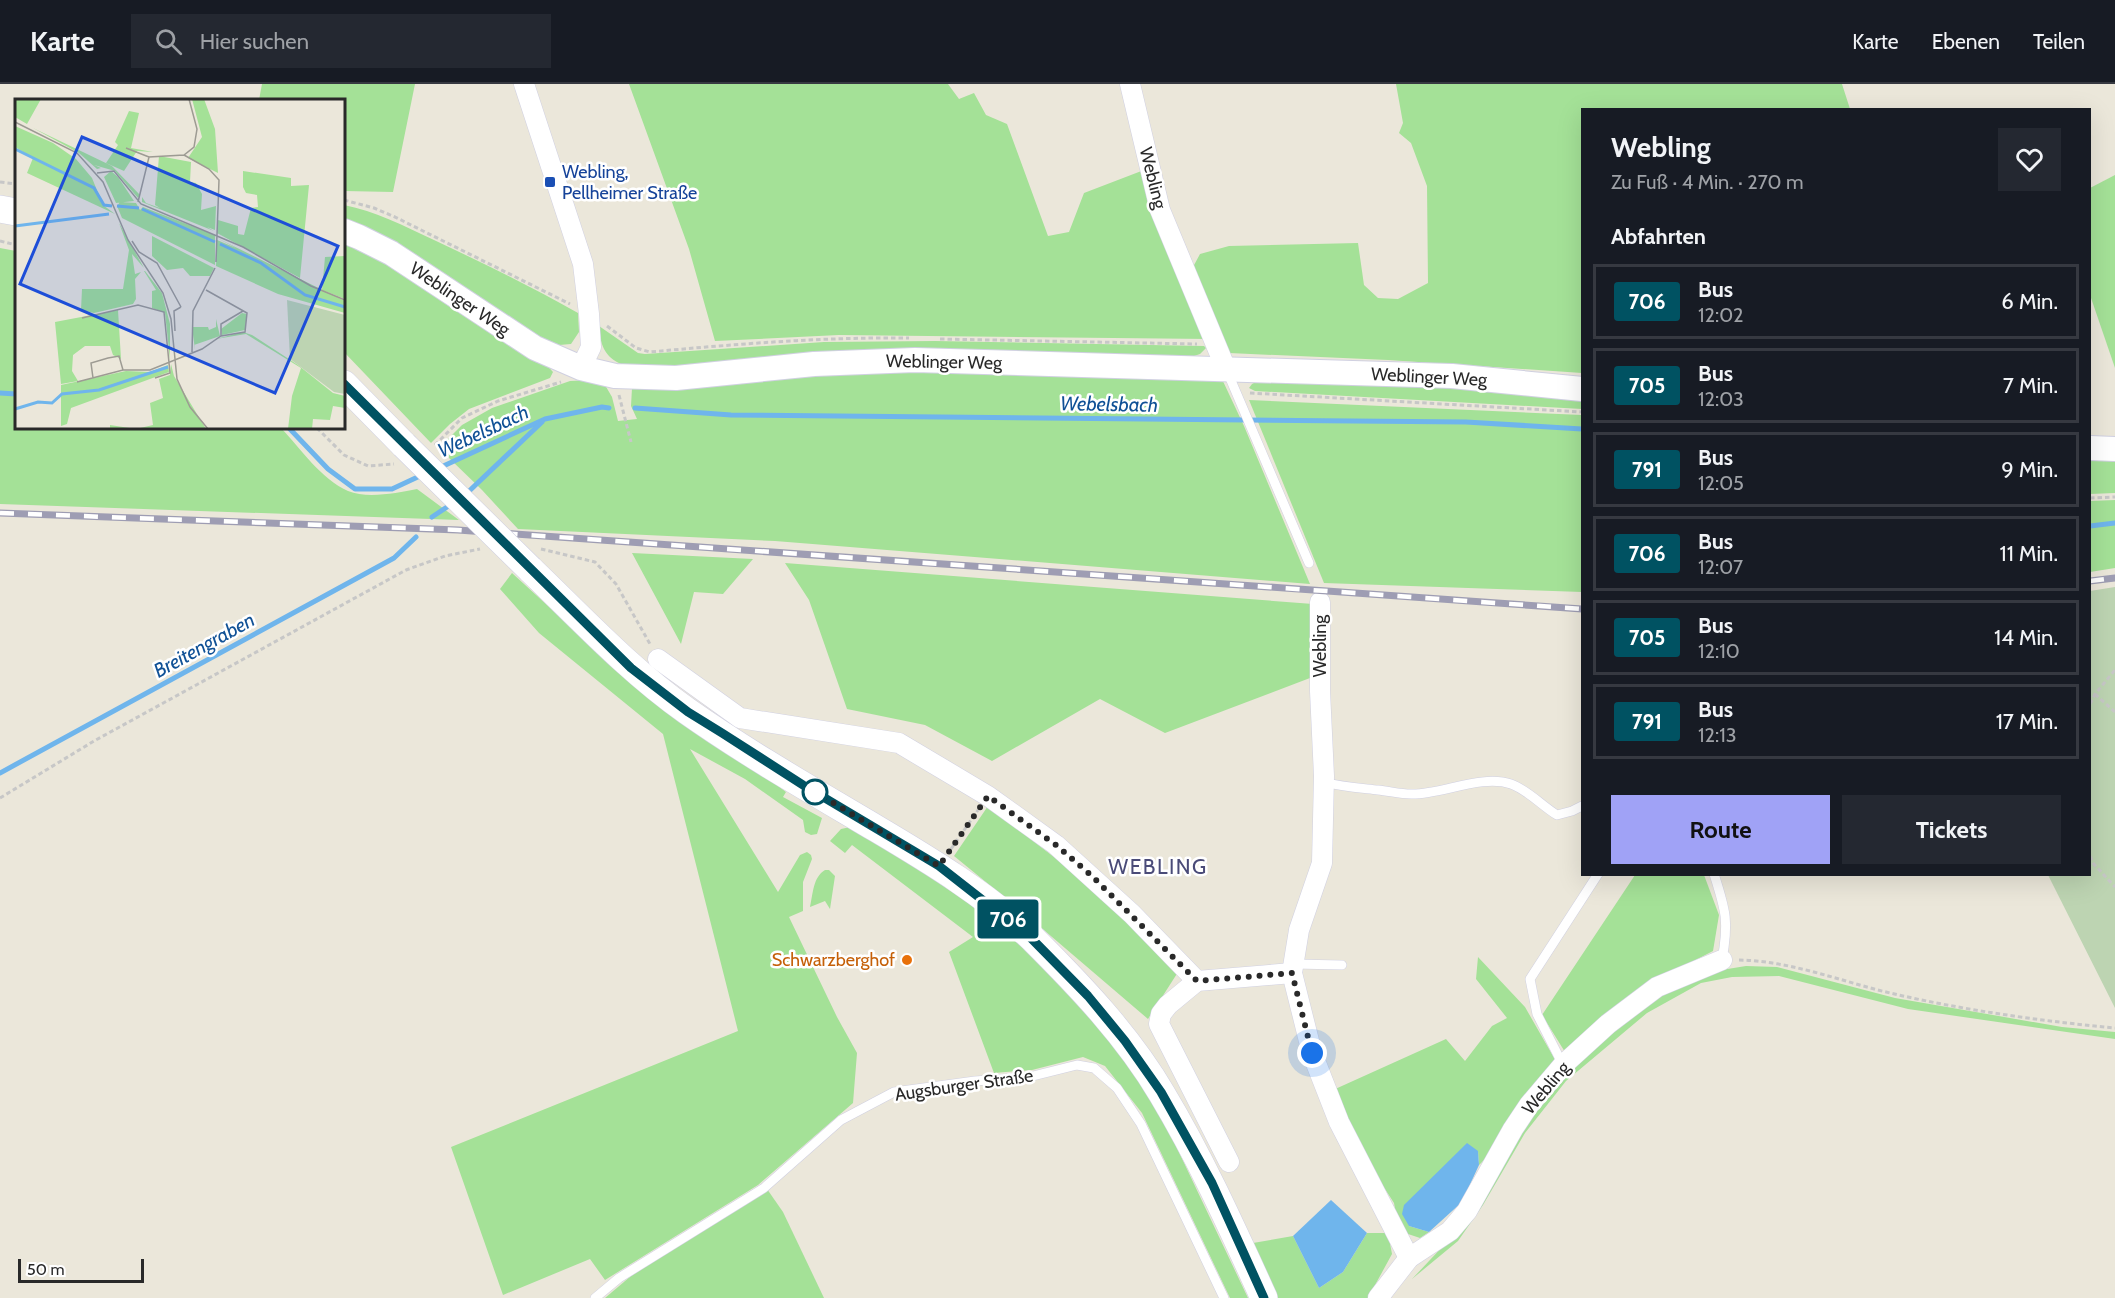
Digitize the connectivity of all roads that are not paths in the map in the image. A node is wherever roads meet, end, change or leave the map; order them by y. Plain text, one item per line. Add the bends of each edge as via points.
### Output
1 (524, 84) edge
2 (1130, 84) edge
3 (0, 209) edge
4 (15, 212) edge
5 (345, 231) edge
6 (581, 368) junction
7 (1226, 369) junction
8 (345, 385) edge
9 (1581, 389) edge
10 (2091, 448) edge
11 (2115, 449) edge
12 (1309, 563) dead end
13 (1320, 602) dead end
14 (658, 659) road end
15 (1324, 782) junction
16 (1581, 806) edge
17 (1597, 876) edge
18 (1715, 876) edge
19 (1722, 960) joint
20 (1342, 965) dead end
21 (1293, 968) junction
22 (1197, 981) junction
23 (1563, 1065) junction
24 (1229, 1162) dead end
25 (1409, 1258) junction
26 (595, 1298) edge
27 (1224, 1298) edge
28 (1263, 1298) edge
29 (1378, 1298) edge

1 - 6 street via 583,264 591,347
2 - 7 street, Webling via 1161,210
3 - 4 main road
5 - 6 street, Weblinger Weg via 391,253 521,340
6 - 7 street, Weblinger Weg via 615,376 676,378 814,364 915,360
7 - 9 street, Weblinger Weg via 1452,376
7 - 12 lane
8 - 28 main road, bridge via 399,454 533,559 631,668 688,712 939,866 1031,938 1088,996 1161,1092 1212,1183
10 - 11 street
13 - 15 street, Webling
14 - 22 street via 740,718 899,743 988,796 1092,876
15 - 16 lane via 1412,794 1470,784 1510,783 1557,815
15 - 21 street, Webling via 1322,863 1299,930
17 - 23 lane via 1530,979 1537,1014
18 - 19 lane via 1725,906 1727,932
19 - 23 street, Webling via 1657,987
20 - 21 lane
21 - 22 street
21 - 25 street, Webling via 1312,1053 1339,1122
22 - 24 street via 1168,1005 1159,1024
23 - 25 street, Webling via 1513,1129 1467,1211 1450,1231
25 - 29 street, Webling
26 - 27 lane, Augsburger Straße via 619,1278 764,1188 841,1120 894,1092 1029,1077 1077,1065 1094,1068 1117,1088 1141,1124

